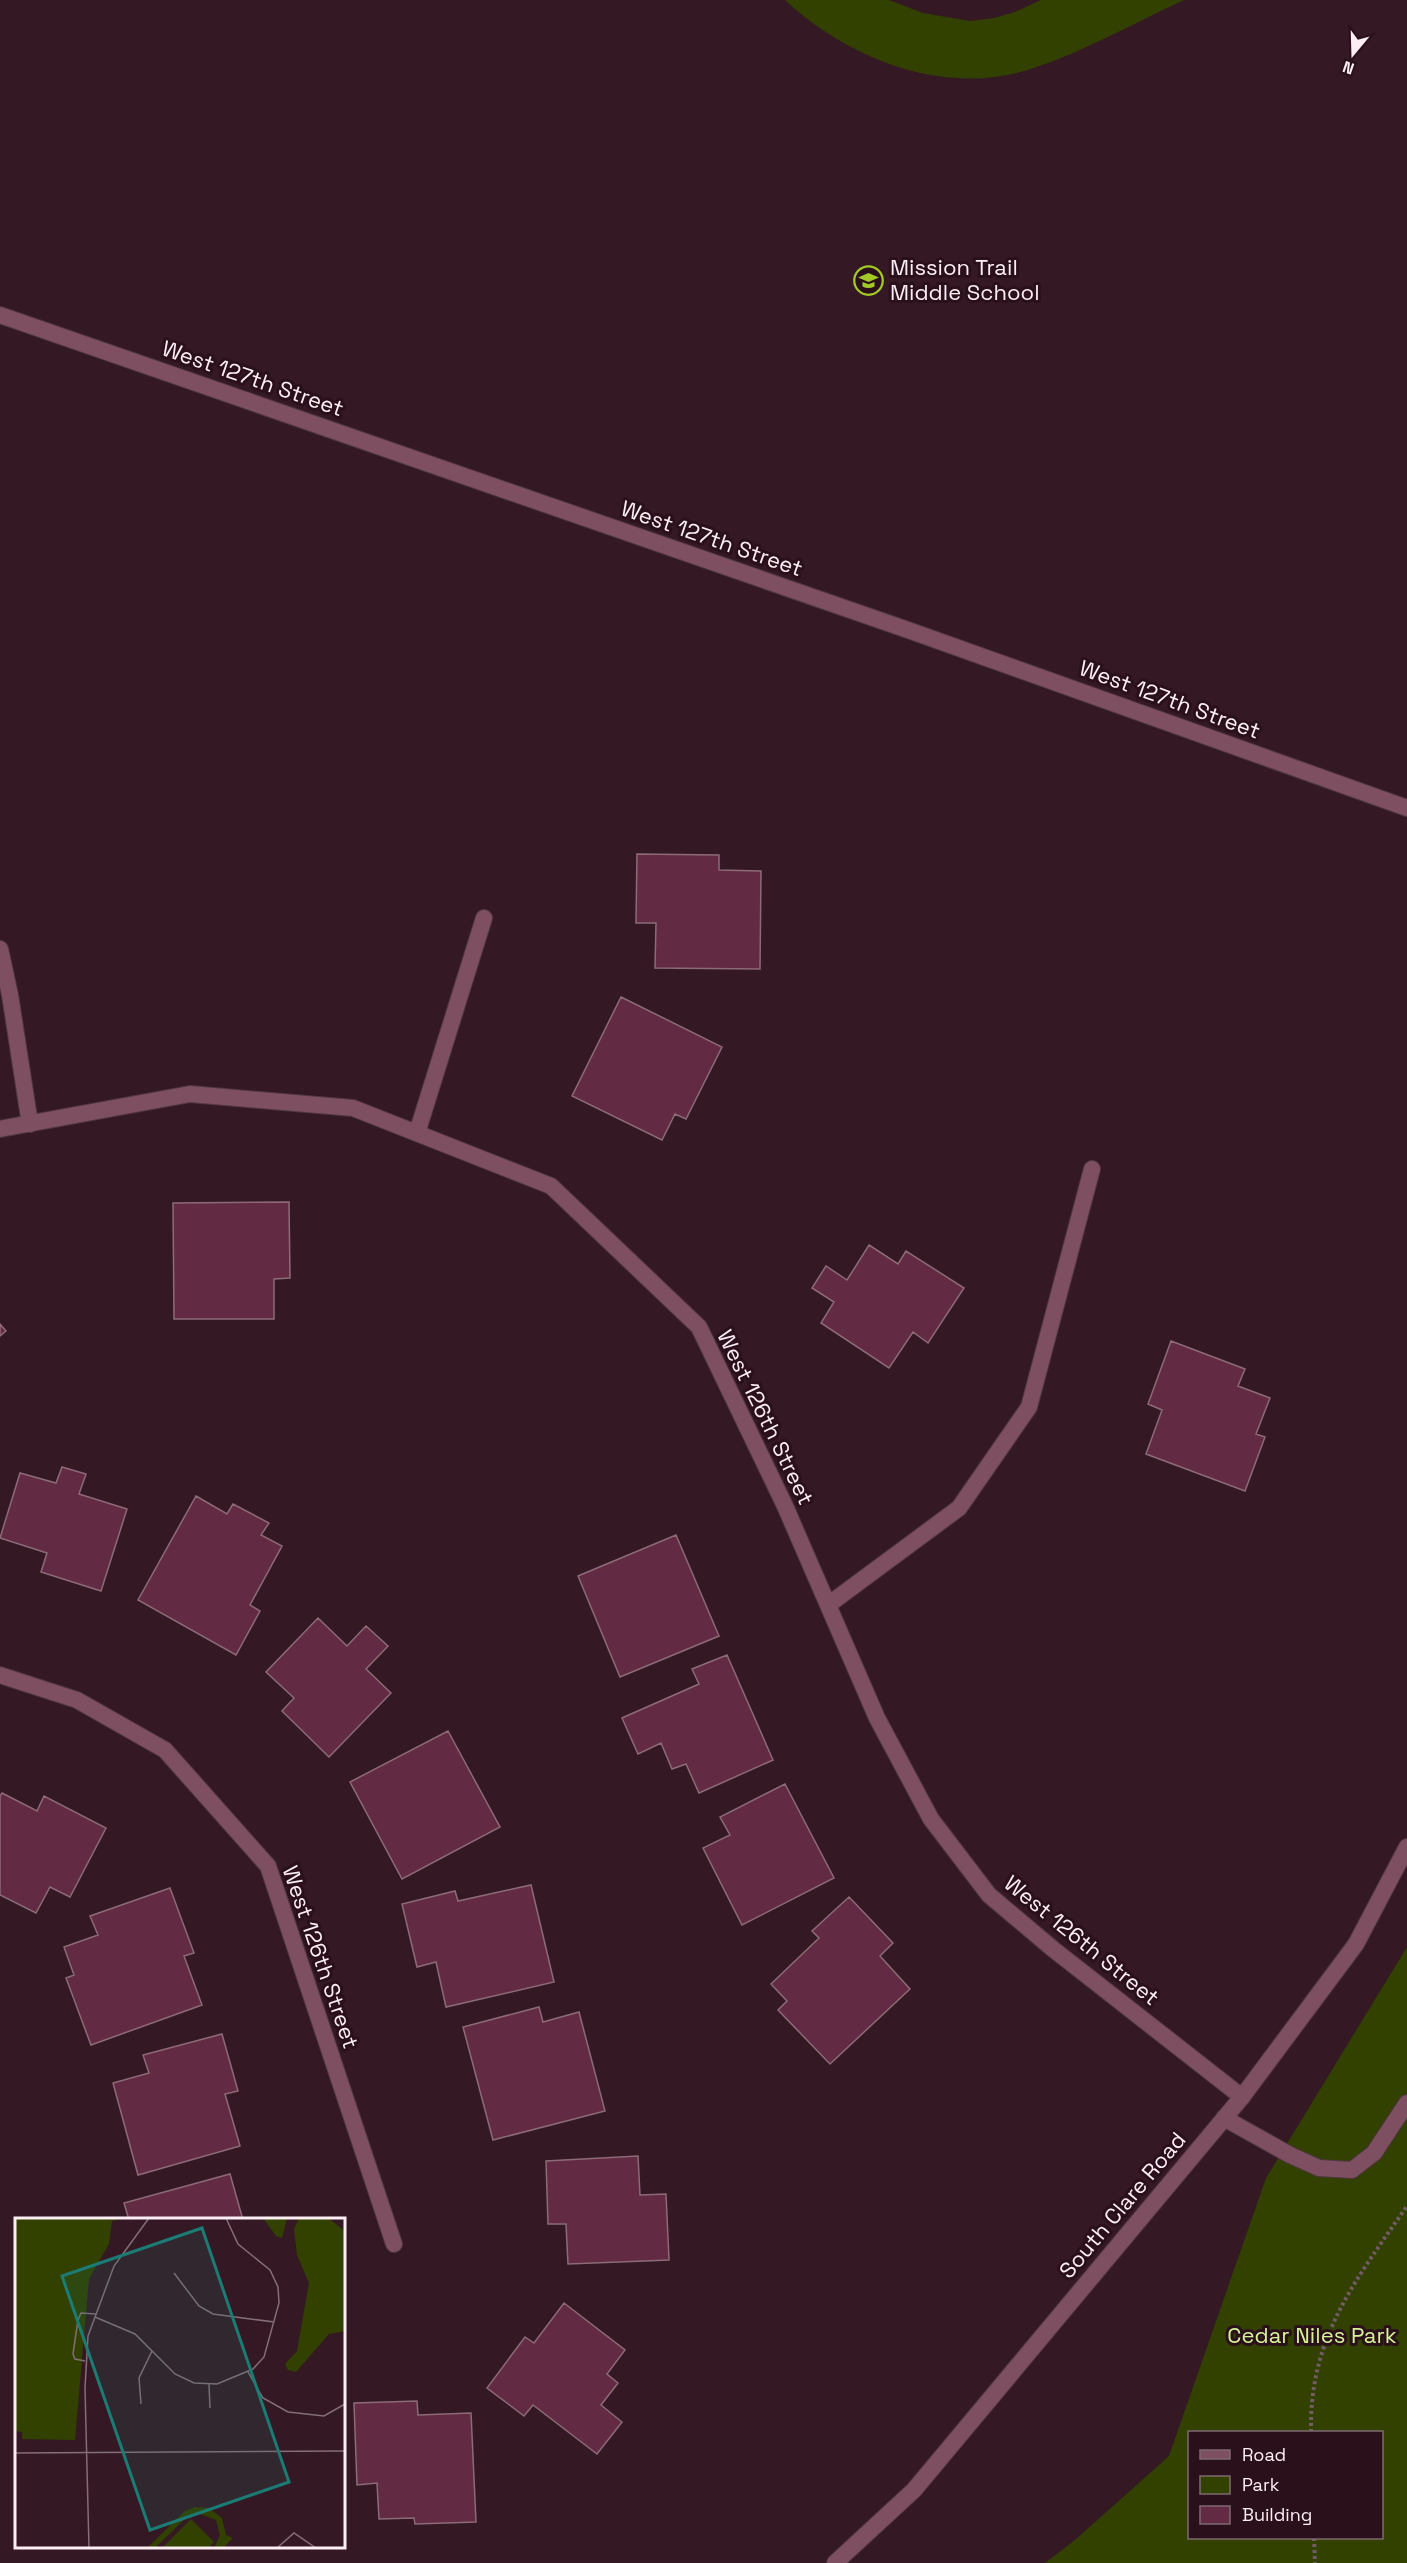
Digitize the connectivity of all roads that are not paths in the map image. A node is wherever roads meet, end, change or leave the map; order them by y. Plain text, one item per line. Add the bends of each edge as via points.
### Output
1 (0, 315) edge
2 (1407, 808) edge
3 (484, 918) dead end
4 (0, 949) edge
5 (30, 1124) junction
6 (0, 1129) edge
7 (417, 1133) junction
8 (1092, 1168) dead end
9 (828, 1605) junction
10 (0, 1675) edge
11 (1407, 1846) edge
12 (1242, 2097) junction
13 (1407, 2103) edge
14 (1224, 2118) junction
15 (394, 2244) dead end
16 (835, 2563) edge

1 - 2 street, West 127th Street
3 - 7 street
4 - 5 street
5 - 6 street, West 126th Street
5 - 7 street, West 126th Street via 190,1094 352,1108
7 - 9 street, West 126th Street via 551,1186 699,1328
8 - 9 street via 1029,1407 959,1508
9 - 12 street, West 126th Street via 877,1718 931,1819 990,1895
10 - 15 street, West 126th Street via 77,1700 165,1750 268,1866
11 - 12 street, South Clare Road via 1356,1944
12 - 14 street, South Clare Road
13 - 14 street via 1374,2153 1352,2170 1319,2168
14 - 16 street, South Clare Road via 914,2490

